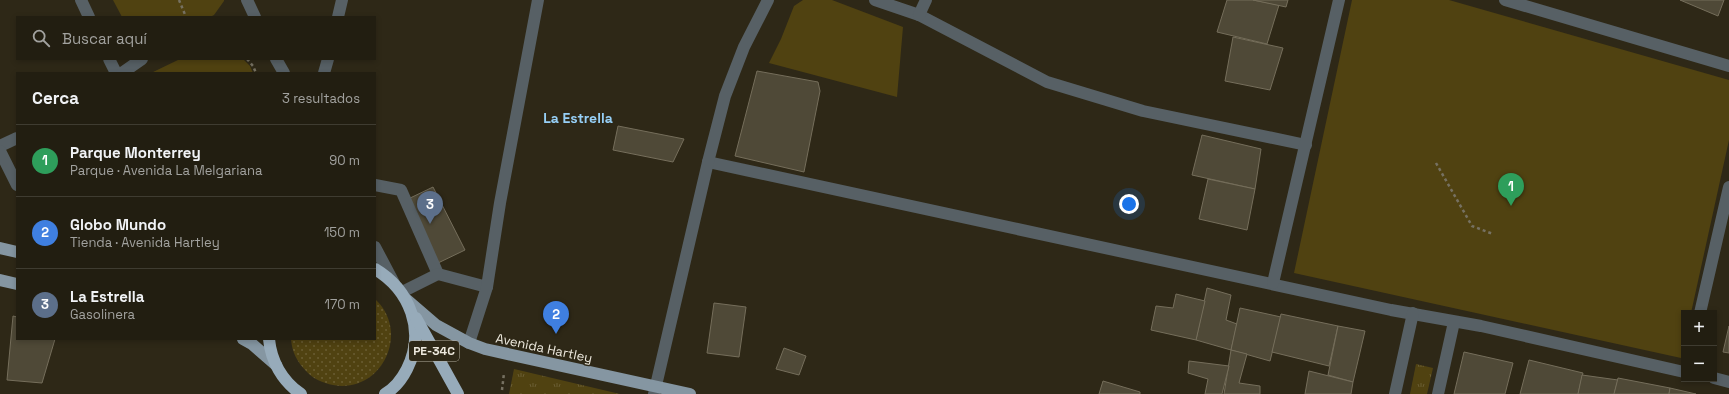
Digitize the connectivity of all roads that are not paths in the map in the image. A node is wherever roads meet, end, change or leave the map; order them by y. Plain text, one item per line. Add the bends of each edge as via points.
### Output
1 (80, 0) edge
2 (247, 0) edge
3 (342, 0) edge
4 (538, 0) edge
5 (768, 0) edge
6 (875, 0) edge
7 (926, 0) edge
8 (1339, 0) edge
9 (1505, 0) edge
10 (919, 15) junction
11 (88, 16) edge
12 (255, 16) edge
13 (338, 16) edge
14 (110, 60) edge
15 (141, 60) edge
16 (277, 60) edge
17 (328, 60) edge
18 (1729, 66) edge
19 (116, 72) edge
20 (123, 72) edge
21 (283, 72) edge
22 (324, 72) edge
23 (16, 138) edge
24 (1306, 145) junction
25 (0, 146) edge
26 (0, 151) edge
27 (708, 162) junction
28 (16, 184) edge
29 (376, 185) edge
30 (1729, 187) edge
31 (0, 248) edge
32 (376, 249) edge
33 (16, 250) edge
34 (376, 270) edge
35 (438, 274) junction
36 (0, 280) edge
37 (1273, 283) junction
38 (16, 284) edge
39 (487, 287) junction
40 (403, 296) junction
41 (1701, 310) edge
42 (1413, 313) junction
43 (1454, 322) junction
44 (244, 340) edge
45 (264, 340) edge
46 (269, 340) edge
47 (468, 343) junction
48 (276, 364) junction
49 (1681, 371) edge
50 (1717, 379) edge
51 (1729, 382) edge
52 (655, 390) edge
53 (289, 394) edge
54 (301, 394) edge
55 (385, 394) edge
56 (458, 394) edge
57 (690, 394) edge
58 (1395, 394) edge
59 (1438, 394) edge

1 - 11 street
2 - 12 street
3 - 13 street
4 - 39 street
5 - 27 street via 744,47 724,96
6 - 10 street
7 - 10 street
8 - 24 street
9 - 18 street
10 - 24 street via 1047,82 1143,111
14 - 19 street
15 - 20 street
16 - 21 street
17 - 22 street
23 - 25 street
24 - 37 street
26 - 28 street
27 - 37 street
27 - 52 street
29 - 35 street via 401,190
30 - 41 street
31 - 33 main road
32 - 40 street
34 - 40 highway, PE-34C
35 - 39 street
35 - 40 street
36 - 38 main road
37 - 42 street
39 - 47 street
40 - 47 main road, Avenida Hartley via 436,325
40 - 55 highway, PE-34C via 415,326 414,350 405,373
40 - 56 highway, PE-34C
42 - 43 street
42 - 58 street
43 - 49 street
43 - 59 street
44 - 48 main road
45 - 48 street
46 - 48 highway
47 - 52 main road, Avenida Hartley
48 - 53 highway
48 - 54 highway via 288,383
50 - 51 street
52 - 57 main road, Avenida Hartley

